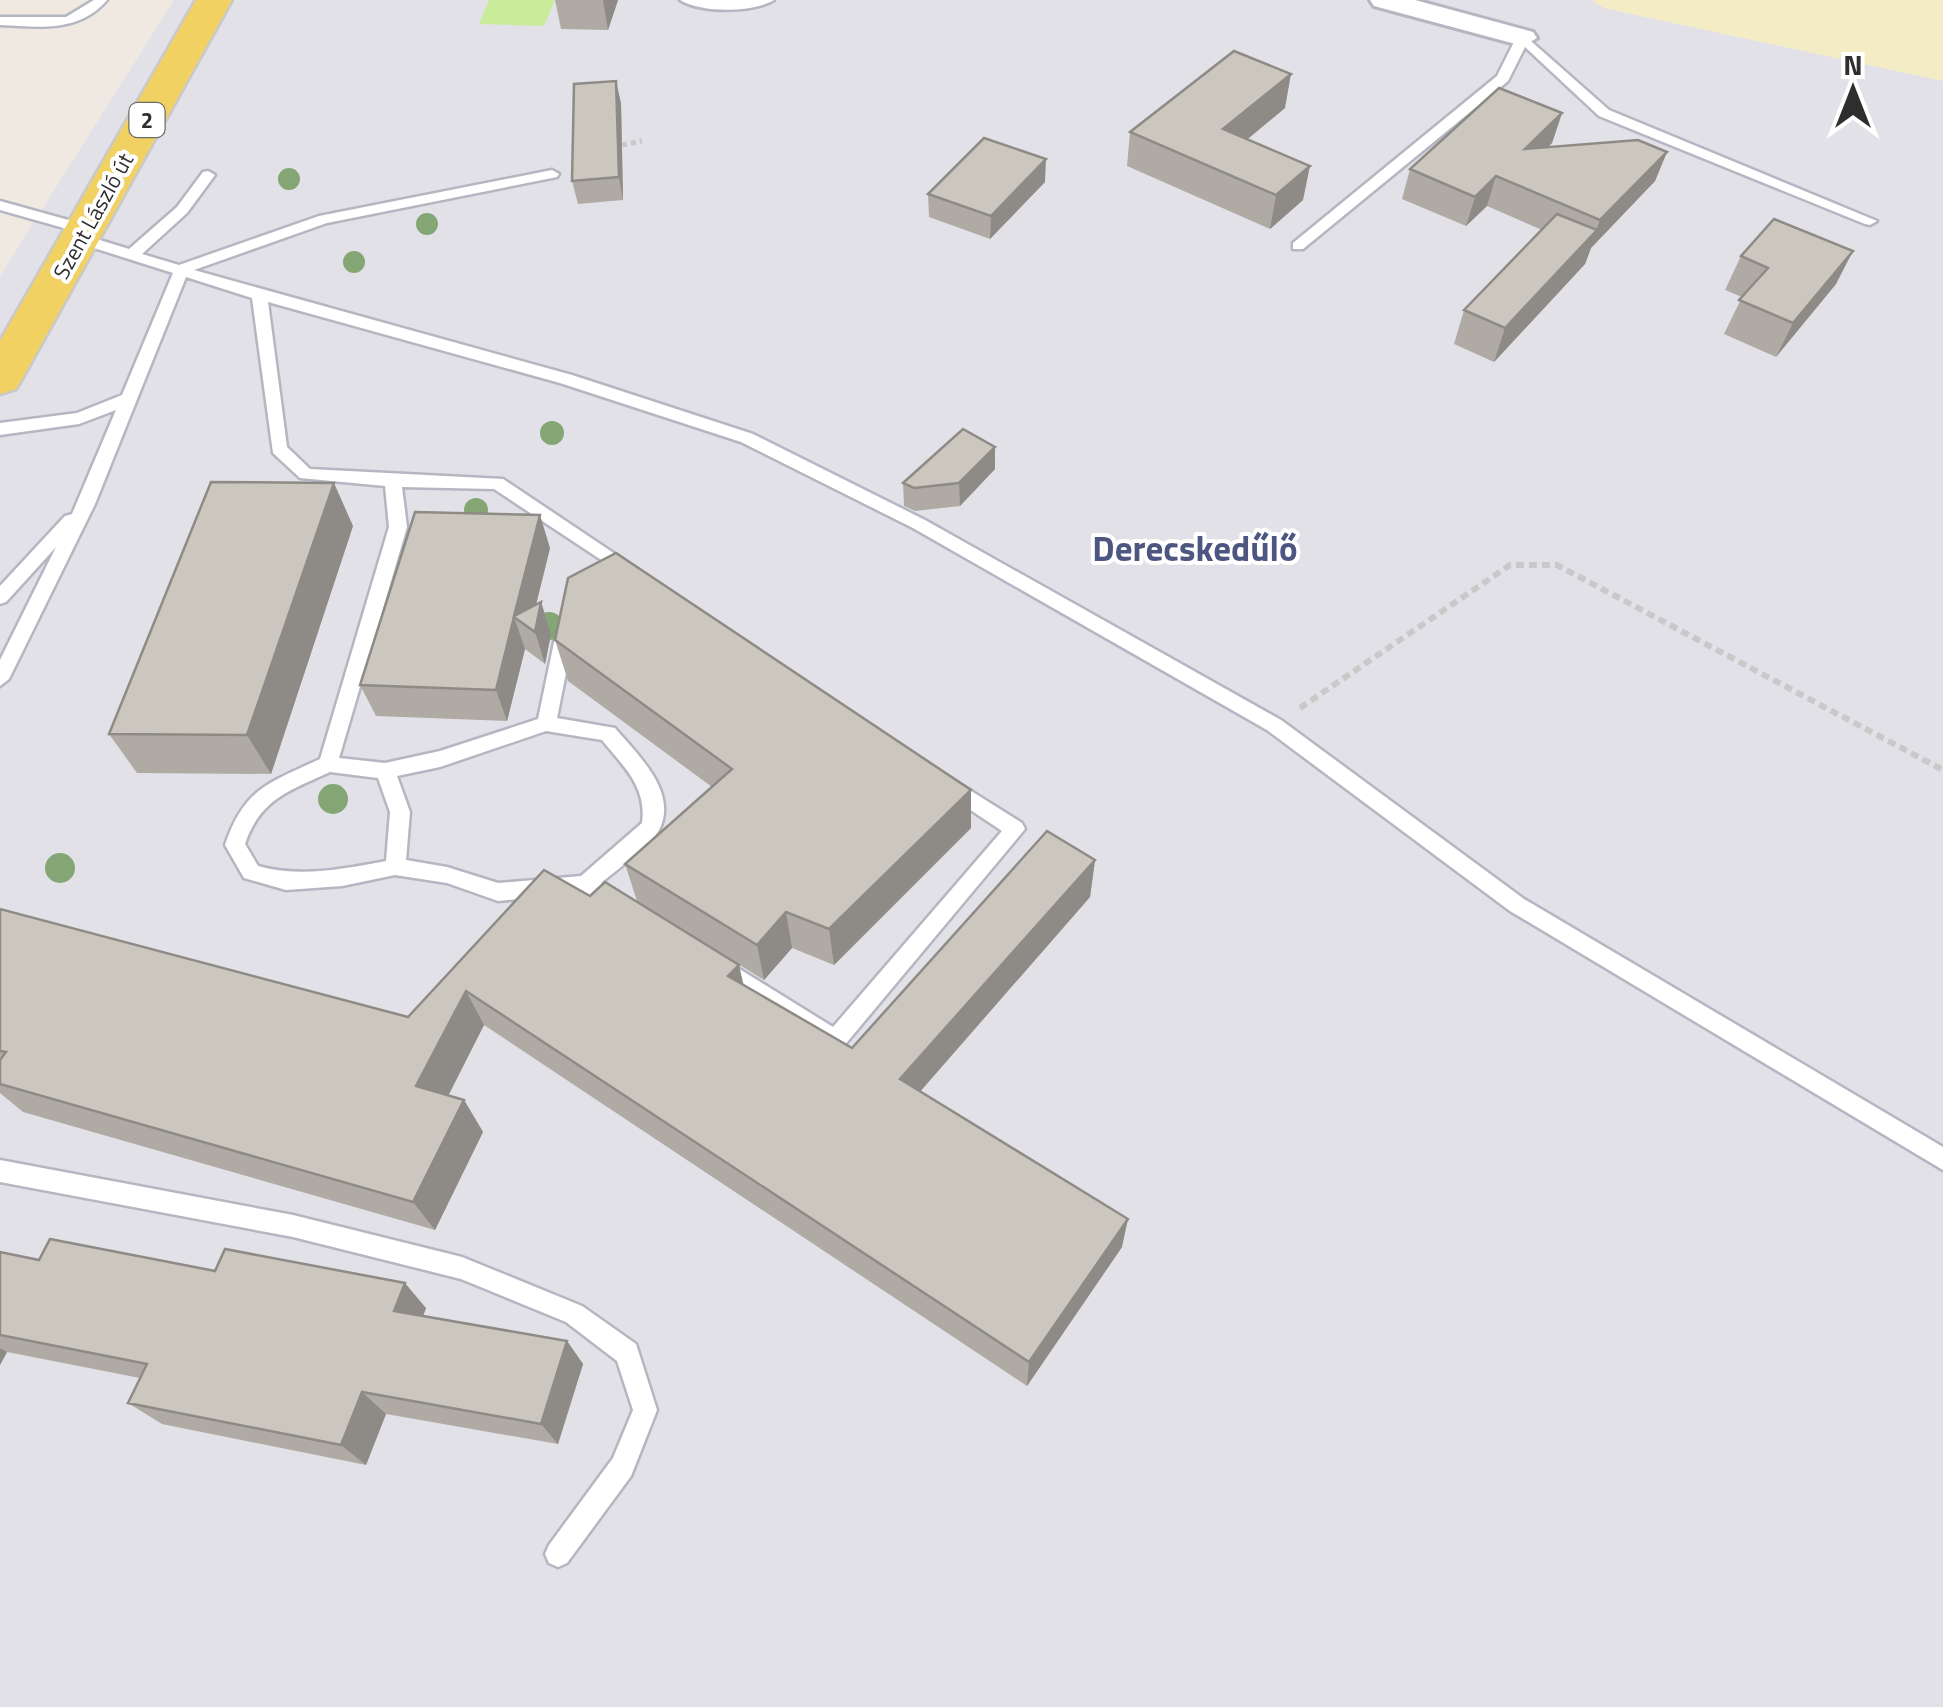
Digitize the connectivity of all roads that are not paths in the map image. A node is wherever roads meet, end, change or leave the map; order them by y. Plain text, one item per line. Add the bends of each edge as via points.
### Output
1 (101, 0) edge
2 (214, 0) edge
3 (686, 0) edge
4 (768, 0) edge
5 (1384, 0) edge
6 (0, 21) edge
7 (1522, 38) junction
8 (552, 174) dead end
9 (208, 176) dead end
10 (0, 204) edge
11 (1870, 221) dead end
12 (82, 234) junction
13 (1298, 246) dead end
14 (132, 254) junction
15 (182, 268) junction
16 (259, 295) junction
17 (0, 378) edge
18 (128, 399) junction
19 (0, 430) edge
20 (393, 481) junction
21 (86, 504) junction
22 (644, 580) edge
23 (0, 596) edge
24 (567, 620) edge
25 (0, 679) edge
26 (546, 724) junction
27 (328, 764) junction
28 (386, 771) junction
29 (934, 775) edge
30 (395, 867) junction
31 (586, 884) junction
32 (636, 915) edge
33 (702, 956) edge
34 (1943, 1159) edge
35 (0, 1170) edge
36 (558, 1554) dead end

1 - 6 lane via 90,15 72,22
2 - 12 main road, Szent László út / 2
3 - 4 lane
5 - 7 street
7 - 11 lane via 1604,113
7 - 13 lane via 1503,78
8 - 15 lane via 324,219
9 - 14 lane via 182,210
10 - 12 lane
12 - 14 lane
12 - 17 main road, Szent László út / 2
14 - 15 lane
15 - 16 lane
15 - 18 lane
16 - 20 lane via 279,448 306,474
16 - 34 lane via 566,379 747,438 919,524 1274,725 1517,905
18 - 19 lane via 78,418
18 - 21 lane
20 - 22 lane via 497,483
20 - 27 lane via 398,527
21 - 23 lane
21 - 25 lane
24 - 26 lane
26 - 28 lane
26 - 31 lane via 608,734 646,778 654,805 650,828
27 - 28 lane
27 - 30 lane via 270,791 244,818 236,845 251,872 286,882
28 - 30 lane via 400,812
29 - 33 lane via 1015,830 834,1040
30 - 31 lane via 498,892
31 - 32 lane
35 - 36 lane via 293,1226 444,1263 574,1314 627,1352 646,1410 622,1467

